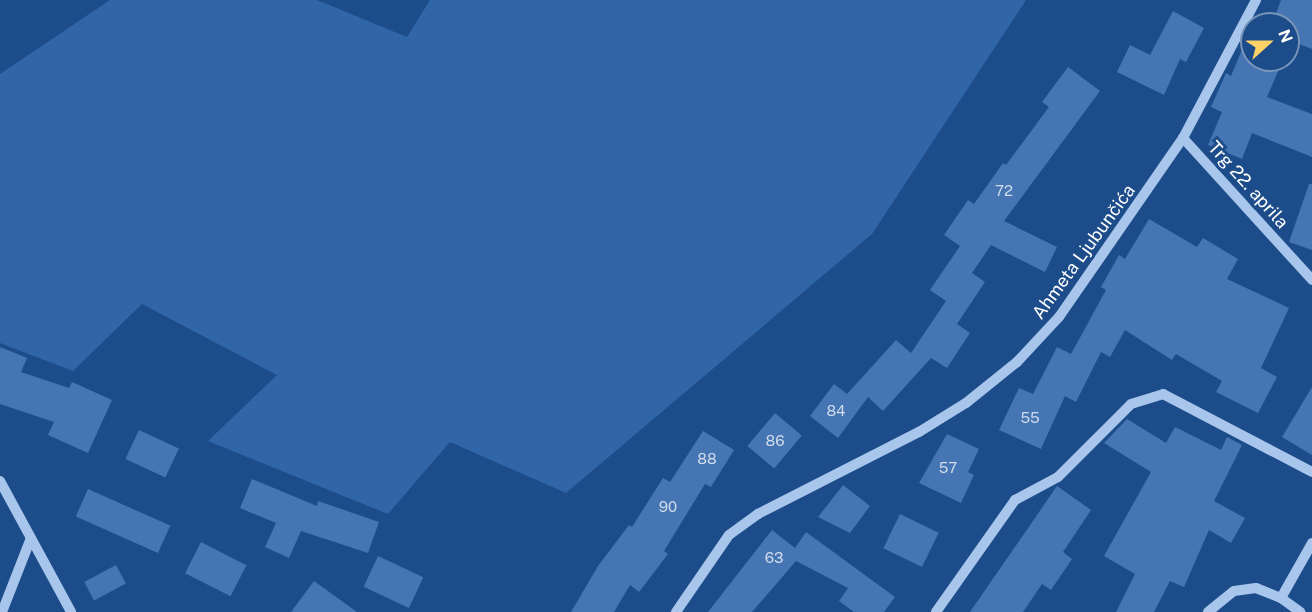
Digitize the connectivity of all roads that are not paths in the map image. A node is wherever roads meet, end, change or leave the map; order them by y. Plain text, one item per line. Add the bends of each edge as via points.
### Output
1 (1256, 0) edge
2 (1184, 138) junction
3 (1312, 280) edge
4 (1312, 472) edge
5 (0, 481) edge
6 (31, 538) junction
7 (1312, 543) edge
8 (1281, 598) junction
9 (2, 612) edge
10 (71, 612) edge
11 (676, 612) edge
12 (936, 612) edge
13 (1208, 612) edge
14 (1300, 612) edge

1 - 2 street, Ahmeta Ljubunčića
2 - 3 street, Trg 22. aprila
2 - 11 street, Ahmeta Ljubunčića via 1066,309 1017,362 966,403 919,432 758,514 729,535
4 - 12 street via 1162,394 1131,404 1058,477 1015,500
5 - 6 street
6 - 9 street
6 - 10 street
7 - 8 street
8 - 13 street via 1256,588 1234,591
8 - 14 street

